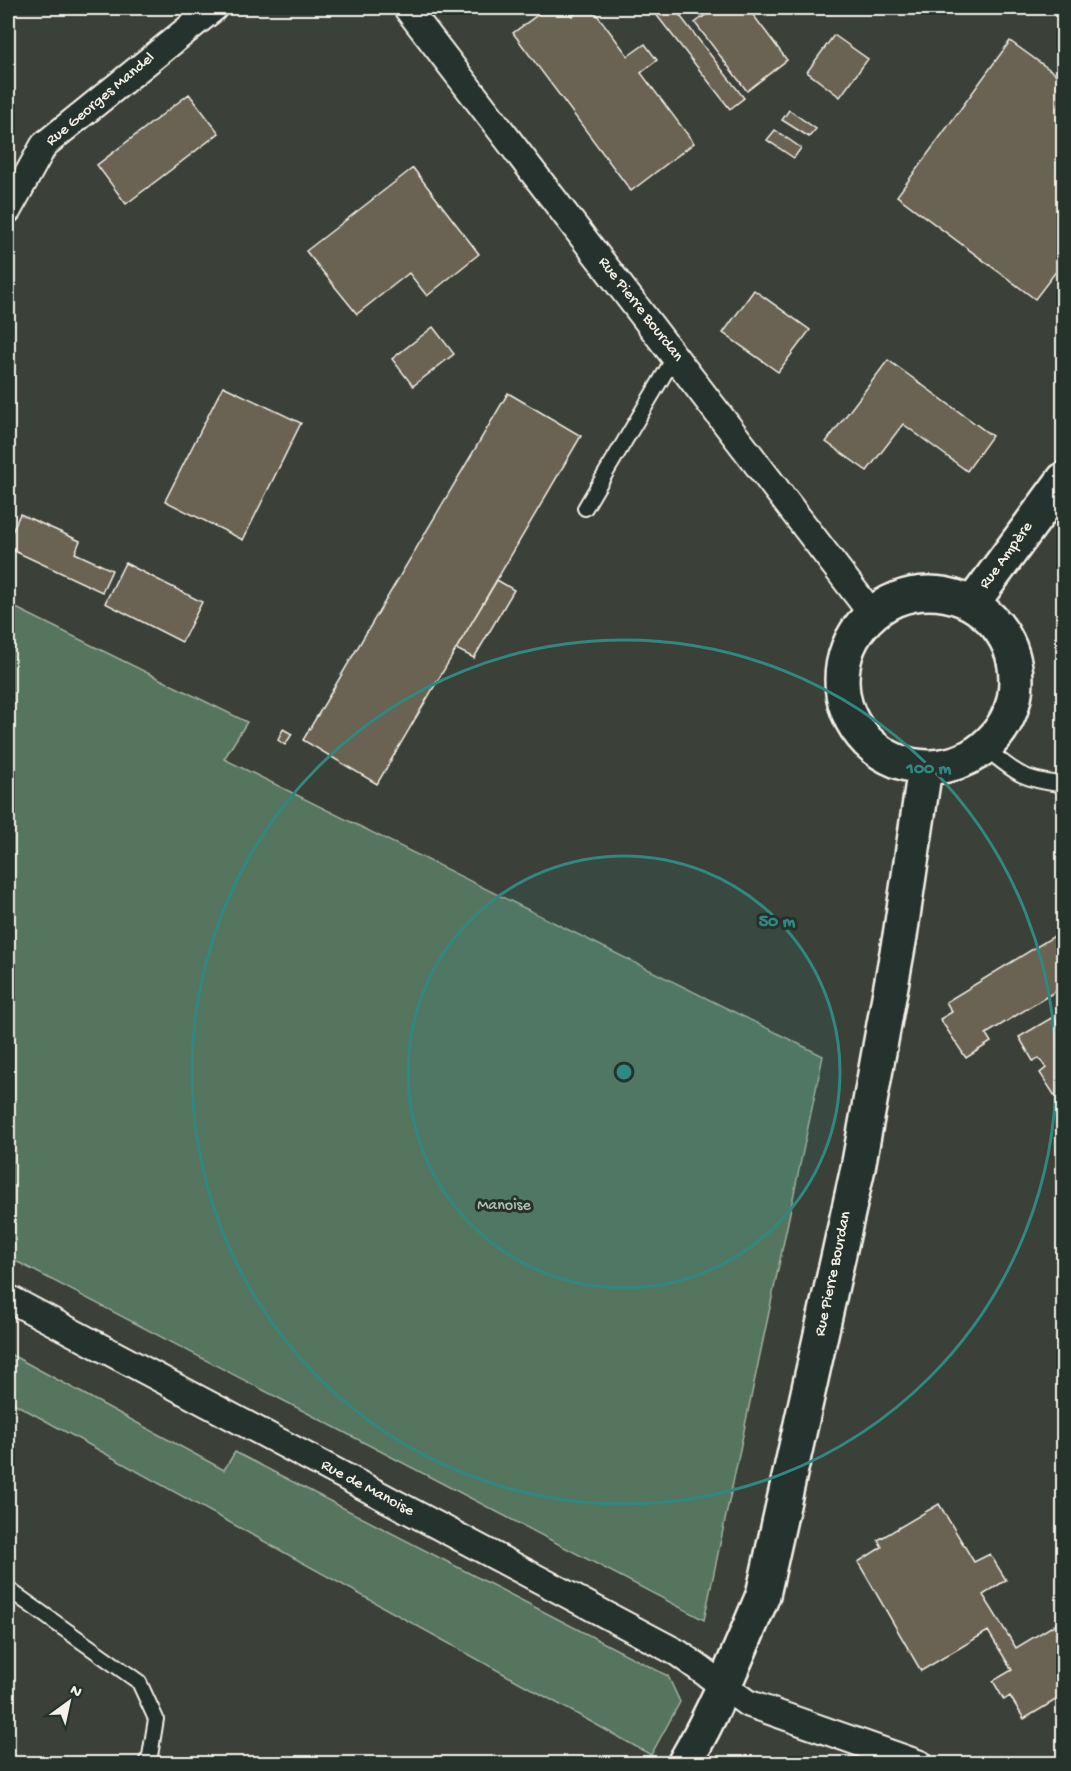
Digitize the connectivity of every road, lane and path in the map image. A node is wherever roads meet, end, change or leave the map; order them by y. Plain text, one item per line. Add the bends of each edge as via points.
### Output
1 (214, 8) edge
2 (407, 8) edge
3 (8, 210) edge
4 (675, 356) junction
5 (1064, 478) edge
6 (585, 508) dead end
7 (972, 604) junction
8 (872, 614) junction
9 (985, 748) junction
10 (925, 768) junction
11 (1059, 783) dead end
12 (8, 1298) edge
13 (8, 1588) edge
14 (723, 1685) junction
15 (145, 1764) edge
16 (684, 1764) edge
17 (920, 1764) edge

1 - 3 street, Rue Georges Mandel via 44,145
2 - 4 street, Rue Pierre Bourdan
4 - 6 lane
4 - 8 street, Rue Pierre Bourdan
5 - 7 street, Rue Ampère
7 - 8 street via 947,594 927,593 888,603
7 - 9 street via 1000,629 1011,648 1016,669 1011,713
8 - 10 street via 855,633 845,657 842,683 846,709 877,750 900,763
9 - 10 street via 957,763
9 - 11 lane via 1017,774
10 - 14 street, Rue Pierre Bourdan via 900,936 858,1168 763,1595
12 - 14 street, Rue de Manoise via 678,1653
13 - 15 lane via 139,1682 156,1719
14 - 16 street, Rue Pierre Bourdan
14 - 17 street, Rue de Manoise via 747,1702

